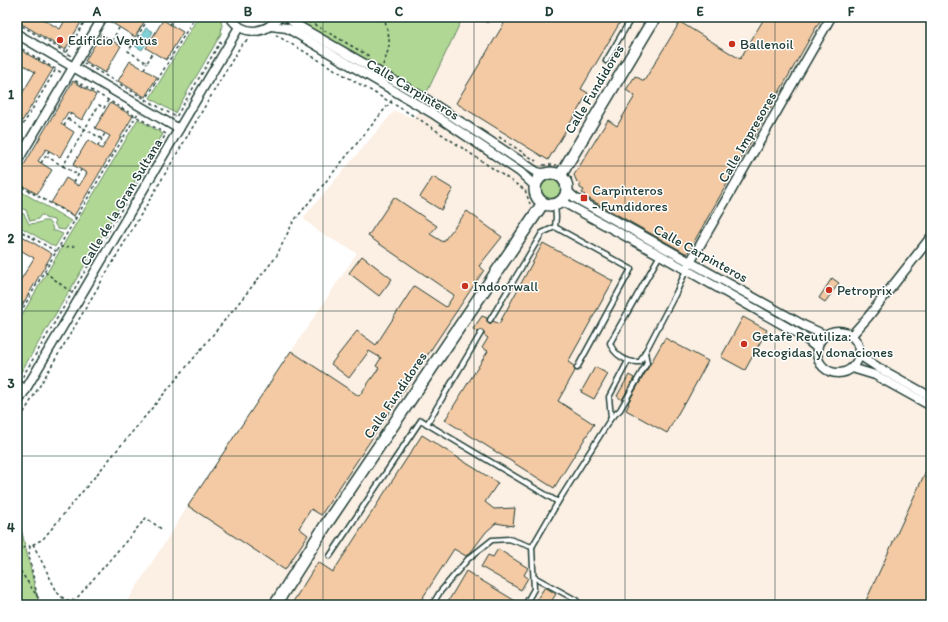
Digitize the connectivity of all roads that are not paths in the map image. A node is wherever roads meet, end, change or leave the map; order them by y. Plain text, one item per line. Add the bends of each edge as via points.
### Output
1 (103, 17) edge
2 (230, 17) edge
3 (278, 17) edge
4 (288, 17) edge
5 (632, 17) edge
6 (655, 17) edge
7 (831, 17) edge
8 (271, 26) junction
9 (239, 27) junction
10 (17, 34) edge
11 (606, 61) dead end
12 (73, 67) junction
13 (179, 129) junction
14 (17, 162) edge
15 (546, 174) junction
16 (560, 176) junction
17 (535, 186) junction
18 (567, 191) junction
19 (543, 203) junction
20 (558, 203) junction
21 (555, 227) junction
22 (931, 237) edge
23 (660, 255) junction
24 (688, 266) junction
25 (490, 320) dead end
26 (481, 334) dead end
27 (825, 335) junction
28 (851, 336) junction
29 (817, 348) junction
30 (645, 352) junction
31 (859, 355) junction
32 (628, 361) junction
33 (577, 368) dead end
34 (852, 368) junction
35 (17, 384) edge
36 (26, 390) junction
37 (931, 396) edge
38 (17, 404) edge
39 (931, 406) edge
40 (610, 418) junction
41 (427, 424) junction
42 (558, 502) junction
43 (532, 547) junction
44 (330, 556) dead end
45 (534, 577) junction
46 (275, 605) edge
47 (432, 605) edge
48 (525, 605) edge
49 (580, 605) edge

1 - 12 street
2 - 9 street
3 - 8 street
4 - 15 street, Calle Carpinteros via 295,24 426,99 537,172
5 - 11 lane
6 - 16 street, Calle Fundidores
7 - 24 street, Calle Impresores
8 - 9 street via 255,31
8 - 17 street, Calle Carpinteros via 287,28 432,113 520,172
9 - 13 street, Calle de la Gran Sultana
10 - 12 street
12 - 13 street
12 - 14 street
13 - 36 street, Calle de la Gran Sultana
15 - 16 street
15 - 17 street
16 - 18 street
17 - 19 street via 536,195
18 - 20 street
18 - 24 street, Calle Carpinteros
19 - 20 street
19 - 46 street, Calle Fundidores via 327,523
20 - 21 lane
20 - 23 street, Calle Carpinteros
21 - 25 lane via 542,233
21 - 33 lane via 631,269
22 - 28 street
23 - 24 street, Calle Carpinteros
23 - 32 lane via 610,343 612,350
24 - 27 street, Calle Carpinteros
24 - 29 street, Calle Carpinteros via 801,335
24 - 30 lane via 678,291
26 - 41 lane
27 - 28 street via 835,331
27 - 29 street
28 - 31 street via 859,348
29 - 34 street via 817,359 823,368 837,374
30 - 32 lane via 640,362
30 - 40 lane via 647,363 620,410
31 - 34 street
31 - 37 street
32 - 40 lane via 609,397
34 - 39 street via 875,376
35 - 36 street
36 - 38 street, Calle de la Gran Sultana
40 - 42 lane
41 - 42 lane
41 - 44 lane via 421,420
42 - 43 lane
43 - 45 lane
43 - 47 lane via 509,539 492,540 468,560
45 - 48 lane via 534,589
45 - 49 lane via 576,600

